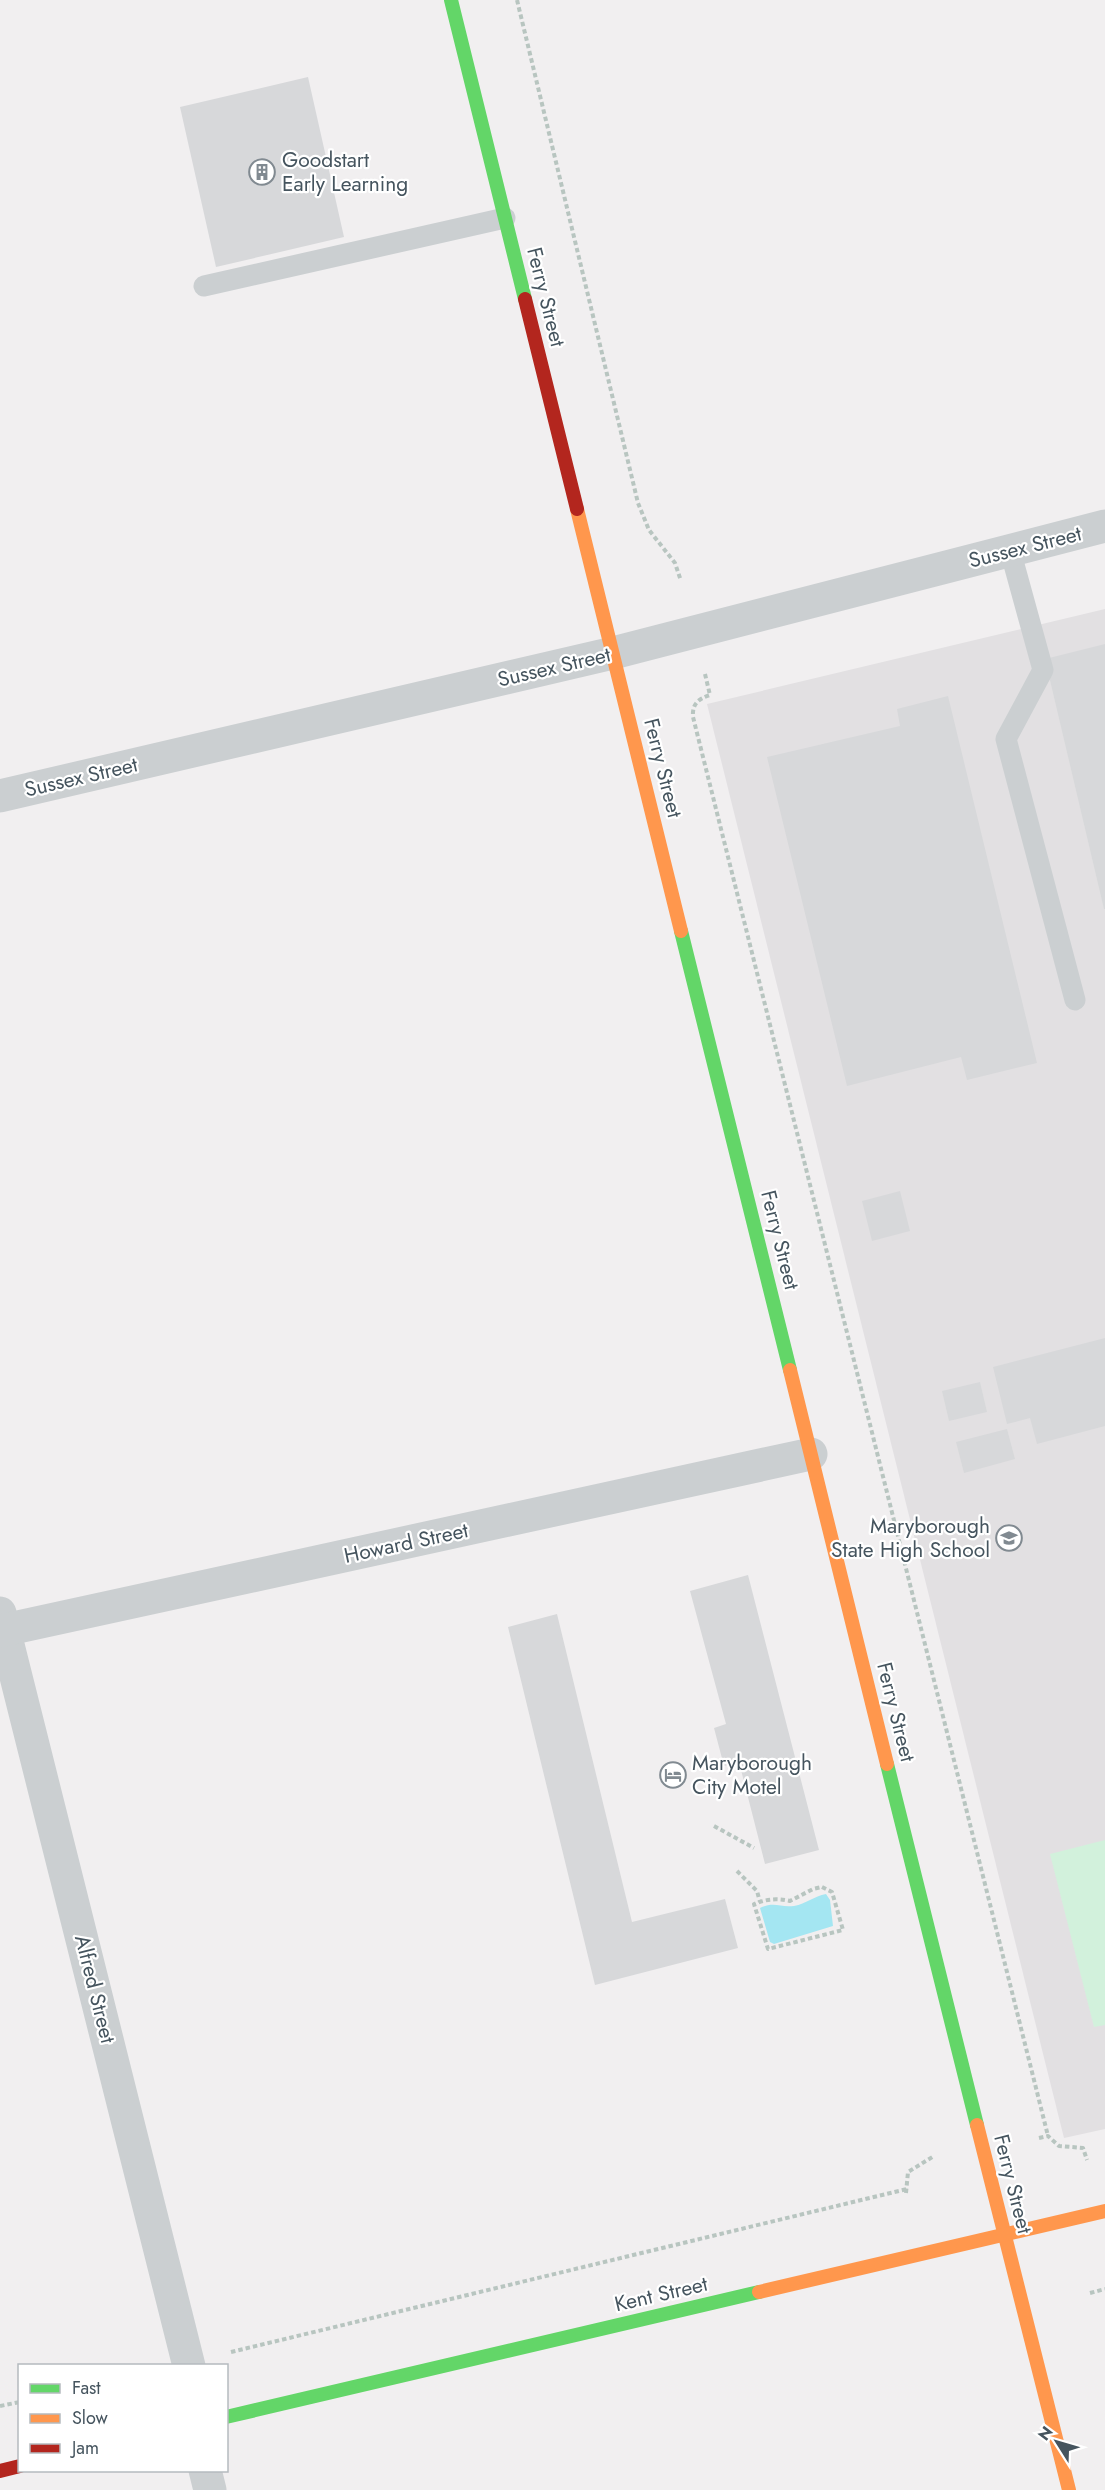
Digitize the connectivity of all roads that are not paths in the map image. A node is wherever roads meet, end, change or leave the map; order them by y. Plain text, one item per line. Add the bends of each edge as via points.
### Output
1 (451, 0) edge
2 (505, 218) junction
3 (204, 286) dead end
4 (1105, 526) edge
5 (1010, 550) junction
6 (613, 653) junction
7 (0, 796) edge
8 (1075, 1000) dead end
9 (811, 1454) junction
10 (2, 1625) edge
11 (1105, 2211) edge
12 (1004, 2235) junction
13 (188, 2364) edge
14 (228, 2417) edge
15 (18, 2466) edge
16 (0, 2471) edge
17 (206, 2472) edge
18 (210, 2490) edge
19 (1069, 2490) edge

1 - 2 main road, Ferry Street
2 - 3 lane
2 - 6 main road, Ferry Street
4 - 5 street, Sussex Street
5 - 6 street, Sussex Street
5 - 8 lane via 1043,670 1006,739
6 - 7 street, Sussex Street
6 - 9 main road, Ferry Street
9 - 10 street, Howard Street
9 - 12 main road, Ferry Street
10 - 13 street, Alfred Street
11 - 12 main road, Kent Street
12 - 14 main road, Kent Street
12 - 19 main road, Ferry Street
15 - 16 main road
17 - 18 street

